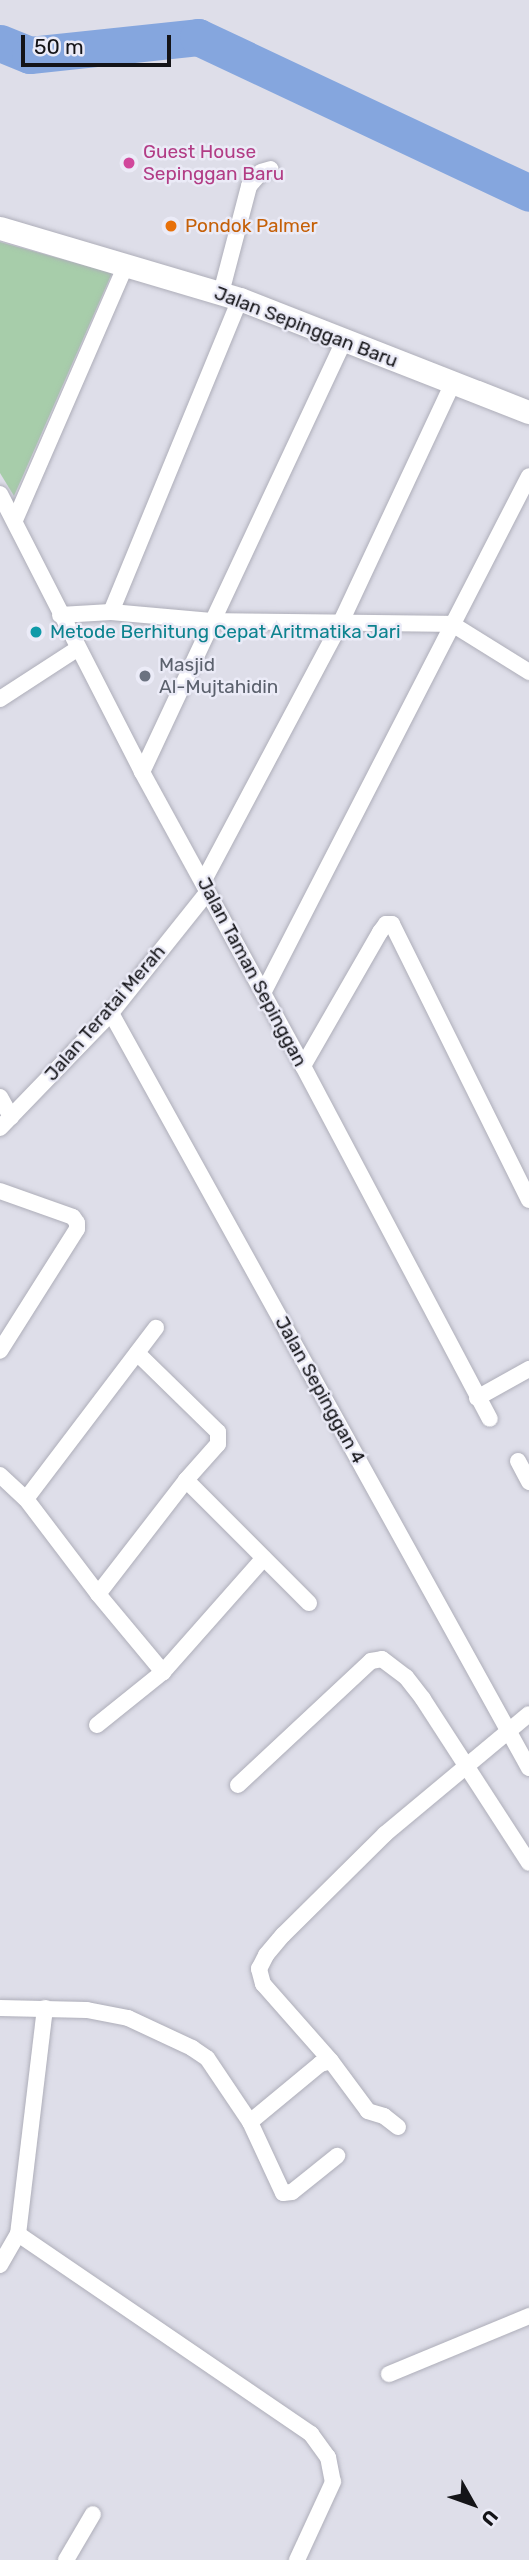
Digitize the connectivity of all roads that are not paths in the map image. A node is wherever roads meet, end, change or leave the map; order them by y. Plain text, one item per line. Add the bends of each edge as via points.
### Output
1 (271, 169) dead end
2 (0, 228) edge
3 (125, 267) junction
4 (231, 296) junction
5 (344, 340) junction
6 (453, 383) junction
7 (529, 412) edge
8 (529, 476) edge
9 (0, 494) edge
10 (15, 520) junction
11 (111, 612) junction
12 (60, 615) junction
13 (212, 621) junction
14 (340, 624) junction
15 (452, 624) junction
16 (76, 649) junction
17 (529, 672) edge
18 (0, 698) edge
19 (142, 772) junction
20 (205, 888) junction
21 (263, 993) junction
22 (111, 1013) junction
23 (303, 1066) junction
24 (0, 1097) edge
25 (6, 1123) edge
26 (0, 1191) edge
27 (529, 1200) edge
28 (156, 1328) dead end
29 (0, 1351) edge
30 (137, 1353) junction
31 (529, 1369) edge
32 (477, 1398) junction
33 (490, 1419) dead end
34 (518, 1461) dead end
35 (0, 1475) edge
36 (186, 1480) junction
37 (529, 1482) edge
38 (26, 1499) junction
39 (264, 1558) junction
40 (97, 1594) junction
41 (309, 1603) dead end
42 (163, 1672) junction
43 (529, 1714) edge
44 (97, 1725) dead end
45 (509, 1730) junction
46 (464, 1765) junction
47 (529, 1768) edge
48 (238, 1785) dead end
49 (529, 1863) edge
50 (0, 2008) edge
51 (45, 2008) junction
52 (331, 2061) junction
53 (250, 2122) junction
54 (398, 2127) dead end
55 (337, 2156) dead end
56 (18, 2234) junction
57 (0, 2265) edge
58 (529, 2316) edge
59 (388, 2374) dead end
60 (93, 2514) dead end
61 (66, 2560) edge
62 (298, 2560) edge

1 - 4 street via 261,172 248,186
2 - 3 street, Jalan Sepinggan Baru
3 - 4 street, Jalan Sepinggan Baru
3 - 10 street
4 - 5 street, Jalan Sepinggan Baru
4 - 11 street
5 - 6 street, Jalan Sepinggan Baru
5 - 13 street
6 - 7 street, Jalan Sepinggan Baru
6 - 14 street, Jalan Teratai Merah
8 - 15 street
9 - 10 street, Jalan Taman Sepinggan
10 - 12 street, Jalan Taman Sepinggan
11 - 12 street
11 - 13 street
12 - 16 street, Jalan Taman Sepinggan
13 - 14 street
13 - 19 street
14 - 15 street
14 - 20 street, Jalan Teratai Merah
15 - 17 street
15 - 21 street
16 - 18 street
16 - 19 street, Jalan Taman Sepinggan
19 - 20 street, Jalan Taman Sepinggan
20 - 21 street, Jalan Taman Sepinggan
20 - 22 street, Jalan Teratai Merah
21 - 23 street, Jalan Taman Sepinggan
22 - 25 street, Jalan Teratai Merah
22 - 45 street, Jalan Sepinggan 4
23 - 27 street via 382,928 392,924
23 - 32 street, Jalan Taman Sepinggan
24 - 25 street
26 - 29 street via 74,1217 77,1223
28 - 30 street
30 - 36 street via 218,1432 218,1444
30 - 38 street
31 - 32 street
32 - 33 street, Jalan Taman Sepinggan
34 - 37 street
35 - 38 street
36 - 39 street
36 - 40 street
38 - 40 street
39 - 41 street
39 - 42 street
40 - 42 street
42 - 44 street
43 - 45 street
45 - 46 street
45 - 47 street, Jalan Sepinggan 4
46 - 48 street via 406,1677 382,1659 371,1661
46 - 49 street
46 - 52 street via 284,1935 259,1969 263,1984
50 - 51 street
51 - 53 street via 128,2018 192,2048 207,2058
51 - 56 street
52 - 53 street via 314,2069
52 - 54 street via 368,2111
53 - 55 street via 283,2193 292,2192
56 - 57 street
56 - 62 street via 311,2434 328,2457 333,2482
58 - 59 street
60 - 61 street

